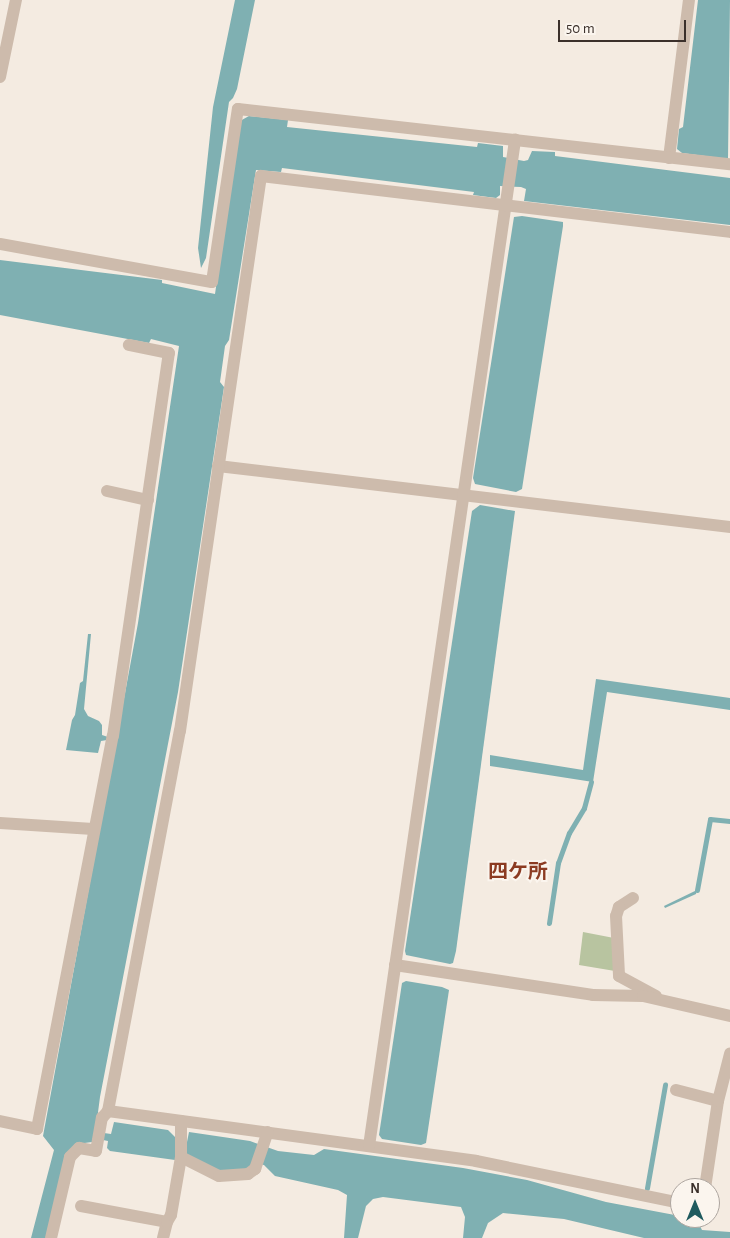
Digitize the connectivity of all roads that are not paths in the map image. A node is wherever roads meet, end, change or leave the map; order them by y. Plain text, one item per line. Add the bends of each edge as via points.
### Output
1 (16, 0) edge
2 (689, 0) edge
3 (0, 77) edge
4 (514, 146) junction
5 (669, 158) junction
6 (730, 164) edge
7 (506, 200) junction
8 (730, 232) edge
9 (0, 244) edge
10 (129, 345) dead end
11 (218, 466) junction
12 (107, 491) dead end
13 (464, 495) junction
14 (148, 500) junction
15 (730, 527) edge
16 (0, 823) edge
17 (93, 830) junction
18 (633, 898) dead end
19 (395, 965) junction
20 (664, 1001) junction
21 (730, 1016) edge
22 (730, 1054) edge
23 (676, 1090) dead end
24 (718, 1101) junction
25 (108, 1111) junction
26 (0, 1121) edge
27 (181, 1121) junction
28 (268, 1132) junction
29 (369, 1146) junction
30 (181, 1157) junction
31 (706, 1178) edge
32 (670, 1201) edge
33 (80, 1206) dead end
34 (167, 1222) junction
35 (51, 1238) edge
36 (163, 1238) edge

1 - 3 street
2 - 5 street
4 - 5 street
4 - 7 street
4 - 9 street via 238,109 212,282
5 - 6 street
7 - 8 street
7 - 11 street via 262,176
7 - 13 street
10 - 14 street via 170,353
11 - 13 street
11 - 25 street via 180,731
12 - 14 street
13 - 15 street
13 - 19 street
14 - 17 street via 113,736
16 - 17 street
17 - 26 street via 37,1129
18 - 20 street via 620,907 616,916 620,976
19 - 20 street via 593,995 643,996
19 - 29 street
20 - 21 street
22 - 24 street
23 - 24 street
24 - 31 street
25 - 27 street
25 - 35 street via 102,1118 96,1151 79,1148 70,1157
27 - 28 street
27 - 30 street
28 - 29 street
28 - 30 street via 255,1169 248,1174 219,1176
29 - 32 street via 476,1161
30 - 34 street
33 - 34 street
34 - 36 street

